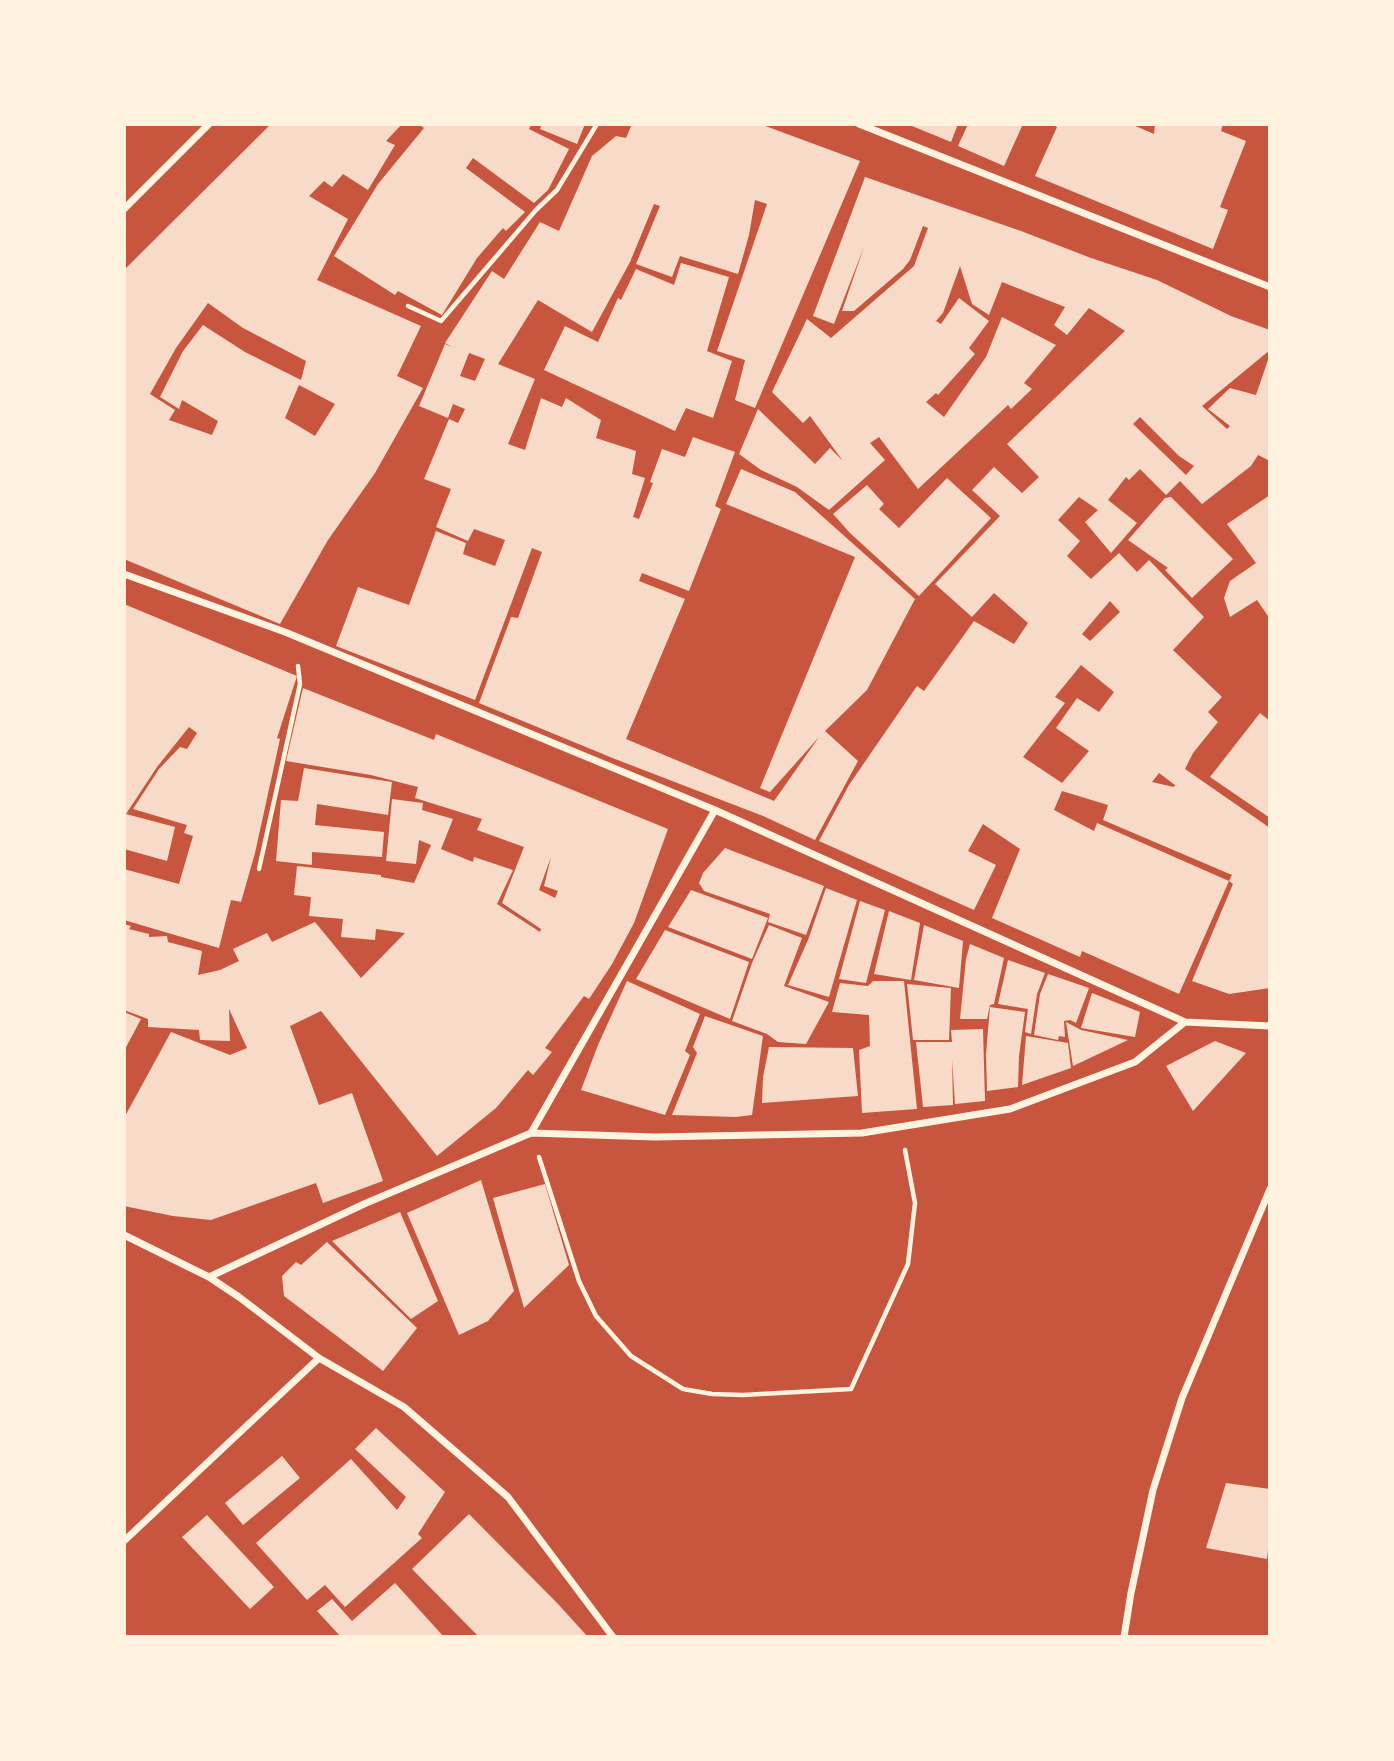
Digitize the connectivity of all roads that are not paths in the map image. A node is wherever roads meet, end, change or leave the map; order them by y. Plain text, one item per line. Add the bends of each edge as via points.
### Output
1 (209, 124) edge
2 (859, 124) edge
3 (124, 209) edge
4 (1270, 287) edge
5 (124, 574) edge
6 (715, 810) junction
7 (1185, 1022) junction
8 (1270, 1026) edge
9 (531, 1133) junction
10 (1270, 1189) edge
11 (124, 1235) edge
12 (209, 1278) junction
13 (319, 1358) junction
14 (124, 1541) edge
15 (613, 1637) edge
16 (1125, 1637) edge

1 - 3 street
2 - 4 street
5 - 6 street via 285,632
6 - 7 street
6 - 9 street
7 - 8 street
7 - 9 street via 1135,1062 1010,1109 862,1133 655,1137
9 - 12 street via 364,1203
10 - 16 street via 1182,1398 1153,1490
11 - 12 street
12 - 13 street
13 - 14 street
13 - 15 street via 404,1406 508,1497

